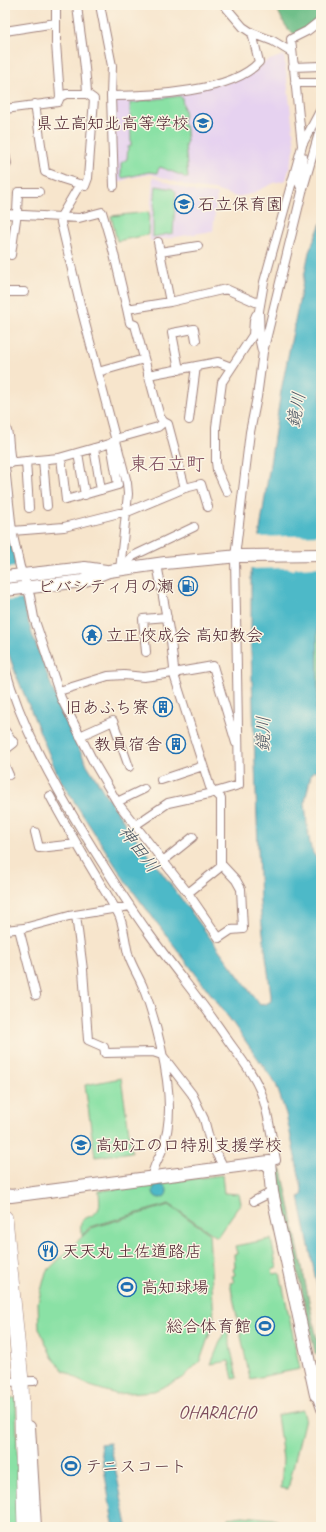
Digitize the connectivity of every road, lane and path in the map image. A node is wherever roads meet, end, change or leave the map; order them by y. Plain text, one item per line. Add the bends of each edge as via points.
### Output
1 (56, 5) edge
2 (76, 5) edge
3 (100, 5) edge
4 (224, 5) edge
5 (321, 20) edge
6 (56, 23) junction
7 (5, 31) edge
8 (252, 33) junction
9 (291, 52) junction
10 (321, 66) edge
11 (293, 67) junction
12 (295, 83) junction
13 (321, 83) edge
14 (87, 94) junction
15 (111, 96) junction
16 (60, 97) junction
17 (35, 104) junction
18 (5, 108) edge
19 (321, 109) edge
20 (321, 126) edge
21 (302, 146) junction
22 (5, 154) edge
23 (7, 164) dead end
24 (80, 184) junction
25 (114, 186) dead end
26 (39, 192) dead end
27 (302, 192) junction
28 (5, 214) edge
29 (17, 215) junction
30 (60, 218) junction
31 (158, 242) dead end
32 (198, 246) dead end
33 (158, 254) junction
34 (10, 255) dead end
35 (5, 292) edge
36 (24, 292) dead end
37 (170, 302) junction
38 (259, 307) junction
39 (127, 309) junction
40 (196, 340) dead end
41 (263, 352) junction
42 (144, 359) junction
43 (196, 366) junction
44 (231, 368) junction
45 (179, 370) junction
46 (98, 372) junction
47 (148, 375) junction
48 (189, 420) dead end
49 (164, 422) junction
50 (5, 426) edge
51 (113, 441) junction
52 (94, 448) junction
53 (78, 453) junction
54 (61, 458) junction
55 (42, 460) junction
56 (26, 461) junction
57 (7, 464) edge
58 (185, 488) junction
59 (101, 490) junction
60 (227, 492) dead end
61 (85, 495) junction
62 (47, 506) dead end
63 (208, 507) dead end
64 (29, 508) dead end
65 (125, 514) junction
66 (194, 527) dead end
67 (12, 531) junction
68 (321, 555) edge
69 (237, 556) junction
70 (157, 564) junction
71 (115, 571) junction
72 (21, 575) junction
73 (5, 577) edge
74 (24, 587) junction
75 (5, 590) edge
76 (167, 617) junction
77 (146, 652) dead end
78 (5, 668) edge
79 (173, 673) junction
80 (59, 691) junction
81 (5, 731) edge
82 (80, 736) junction
83 (5, 750) edge
84 (239, 752) junction
85 (5, 766) edge
86 (203, 766) junction
87 (129, 767) dead end
88 (10, 775) dead end
89 (161, 780) dead end
90 (144, 789) dead end
91 (216, 791) junction
92 (50, 796) dead end
93 (117, 802) junction
94 (134, 826) junction
95 (35, 832) dead end
96 (193, 837) dead end
97 (76, 844) junction
98 (163, 861) junction
99 (218, 869) dead end
100 (188, 893) junction
101 (130, 906) junction
102 (115, 909) junction
103 (76, 915) junction
104 (19, 929) junction
105 (5, 930) edge
106 (36, 994) dead end
107 (162, 1055) junction
108 (269, 1162) junction
109 (222, 1168) junction
110 (152, 1178) junction
111 (272, 1192) junction
112 (5, 1195) edge
113 (254, 1201) dead end
114 (5, 1218) edge
115 (316, 1371) edge
116 (28, 1381) junction
117 (5, 1382) edge
118 (316, 1395) joint
119 (321, 1409) edge
120 (25, 1527) edge
121 (34, 1527) edge

1 - 6 street
2 - 14 street
3 - 15 street via 112,66
4 - 8 street via 243,27
5 - 9 street via 291,39
6 - 7 street
6 - 16 street
8 - 9 street via 273,41
8 - 15 street via 259,62 253,69 234,78 186,92
9 - 11 street
10 - 11 street
11 - 12 street
12 - 13 street
12 - 21 street
14 - 16 street via 66,94
14 - 24 street via 94,99 88,178 84,186
15 - 25 street
16 - 17 street via 58,102
17 - 18 street
17 - 24 street via 45,172
19 - 21 street
20 - 27 street
21 - 27 street via 304,154 299,183
21 - 38 street
22 - 23 street
24 - 30 street
26 - 29 street via 18,192
27 - 41 street
28 - 29 street
29 - 30 street
29 - 34 street
30 - 39 street via 79,218 102,212
30 - 46 street
31 - 33 street
32 - 33 street
33 - 37 street
35 - 36 street
37 - 38 street via 226,289
37 - 39 street
38 - 41 street via 260,342
38 - 44 street via 254,320 253,335
39 - 42 street via 130,322 135,325
40 - 45 street via 193,325 172,333
41 - 69 street via 250,432
42 - 46 street
42 - 47 street
43 - 44 street via 218,362
43 - 45 street
43 - 48 street
44 - 60 street via 222,382 216,427 217,470
45 - 47 street
46 - 51 street
47 - 49 street via 160,417
49 - 51 street via 158,427
49 - 58 street via 168,424
50 - 57 street via 9,457
51 - 52 street
51 - 59 street via 118,485
51 - 65 street via 128,483
52 - 53 street
52 - 59 street
53 - 54 street
53 - 61 street
54 - 55 street
54 - 61 street via 66,500
55 - 56 street
55 - 62 street
56 - 57 street
56 - 64 street
57 - 67 street
58 - 63 street via 205,483
58 - 65 street
59 - 61 street
65 - 67 street via 64,527
65 - 71 street
66 - 71 street via 132,556
67 - 72 street
68 - 69 street
69 - 70 street
69 - 84 street
70 - 71 street
70 - 76 street
71 - 72 street via 85,568
71 - 74 street via 83,581
72 - 73 street
72 - 74 street
74 - 75 street
74 - 80 street via 30,596 34,618
76 - 77 street via 143,619
76 - 79 street via 172,641
78 - 101 street via 38,753 60,794
79 - 80 street via 144,677 108,676
79 - 84 street via 213,666
79 - 86 street
80 - 82 street
81 - 83 street via 14,743
82 - 87 street via 113,721
82 - 93 street
84 - 91 street via 240,785
85 - 88 street
86 - 89 street
86 - 91 street via 210,787
90 - 93 street
91 - 94 street via 168,803
91 - 100 street via 221,798 221,864 241,889 243,929 231,930 219,938
92 - 97 street
93 - 94 street
94 - 98 street
95 - 97 street via 39,848
96 - 98 street
97 - 102 street
98 - 100 street
99 - 100 street
101 - 102 street
101 - 108 street via 223,1031 254,1078 269,1123 276,1160
102 - 103 street
102 - 107 street via 119,915 126,948 149,1005
103 - 104 street
103 - 107 street via 88,1040 104,1047 105,1053 153,1052
104 - 105 street
104 - 106 street via 36,980
107 - 109 street via 192,1094
107 - 110 street via 169,1109 166,1133
108 - 109 street
108 - 111 street
109 - 110 street
110 - 112 street
111 - 113 street
111 - 115 street
114 - 116 highway
115 - 118 street
116 - 117 street
116 - 120 highway
116 - 121 street
118 - 119 street

